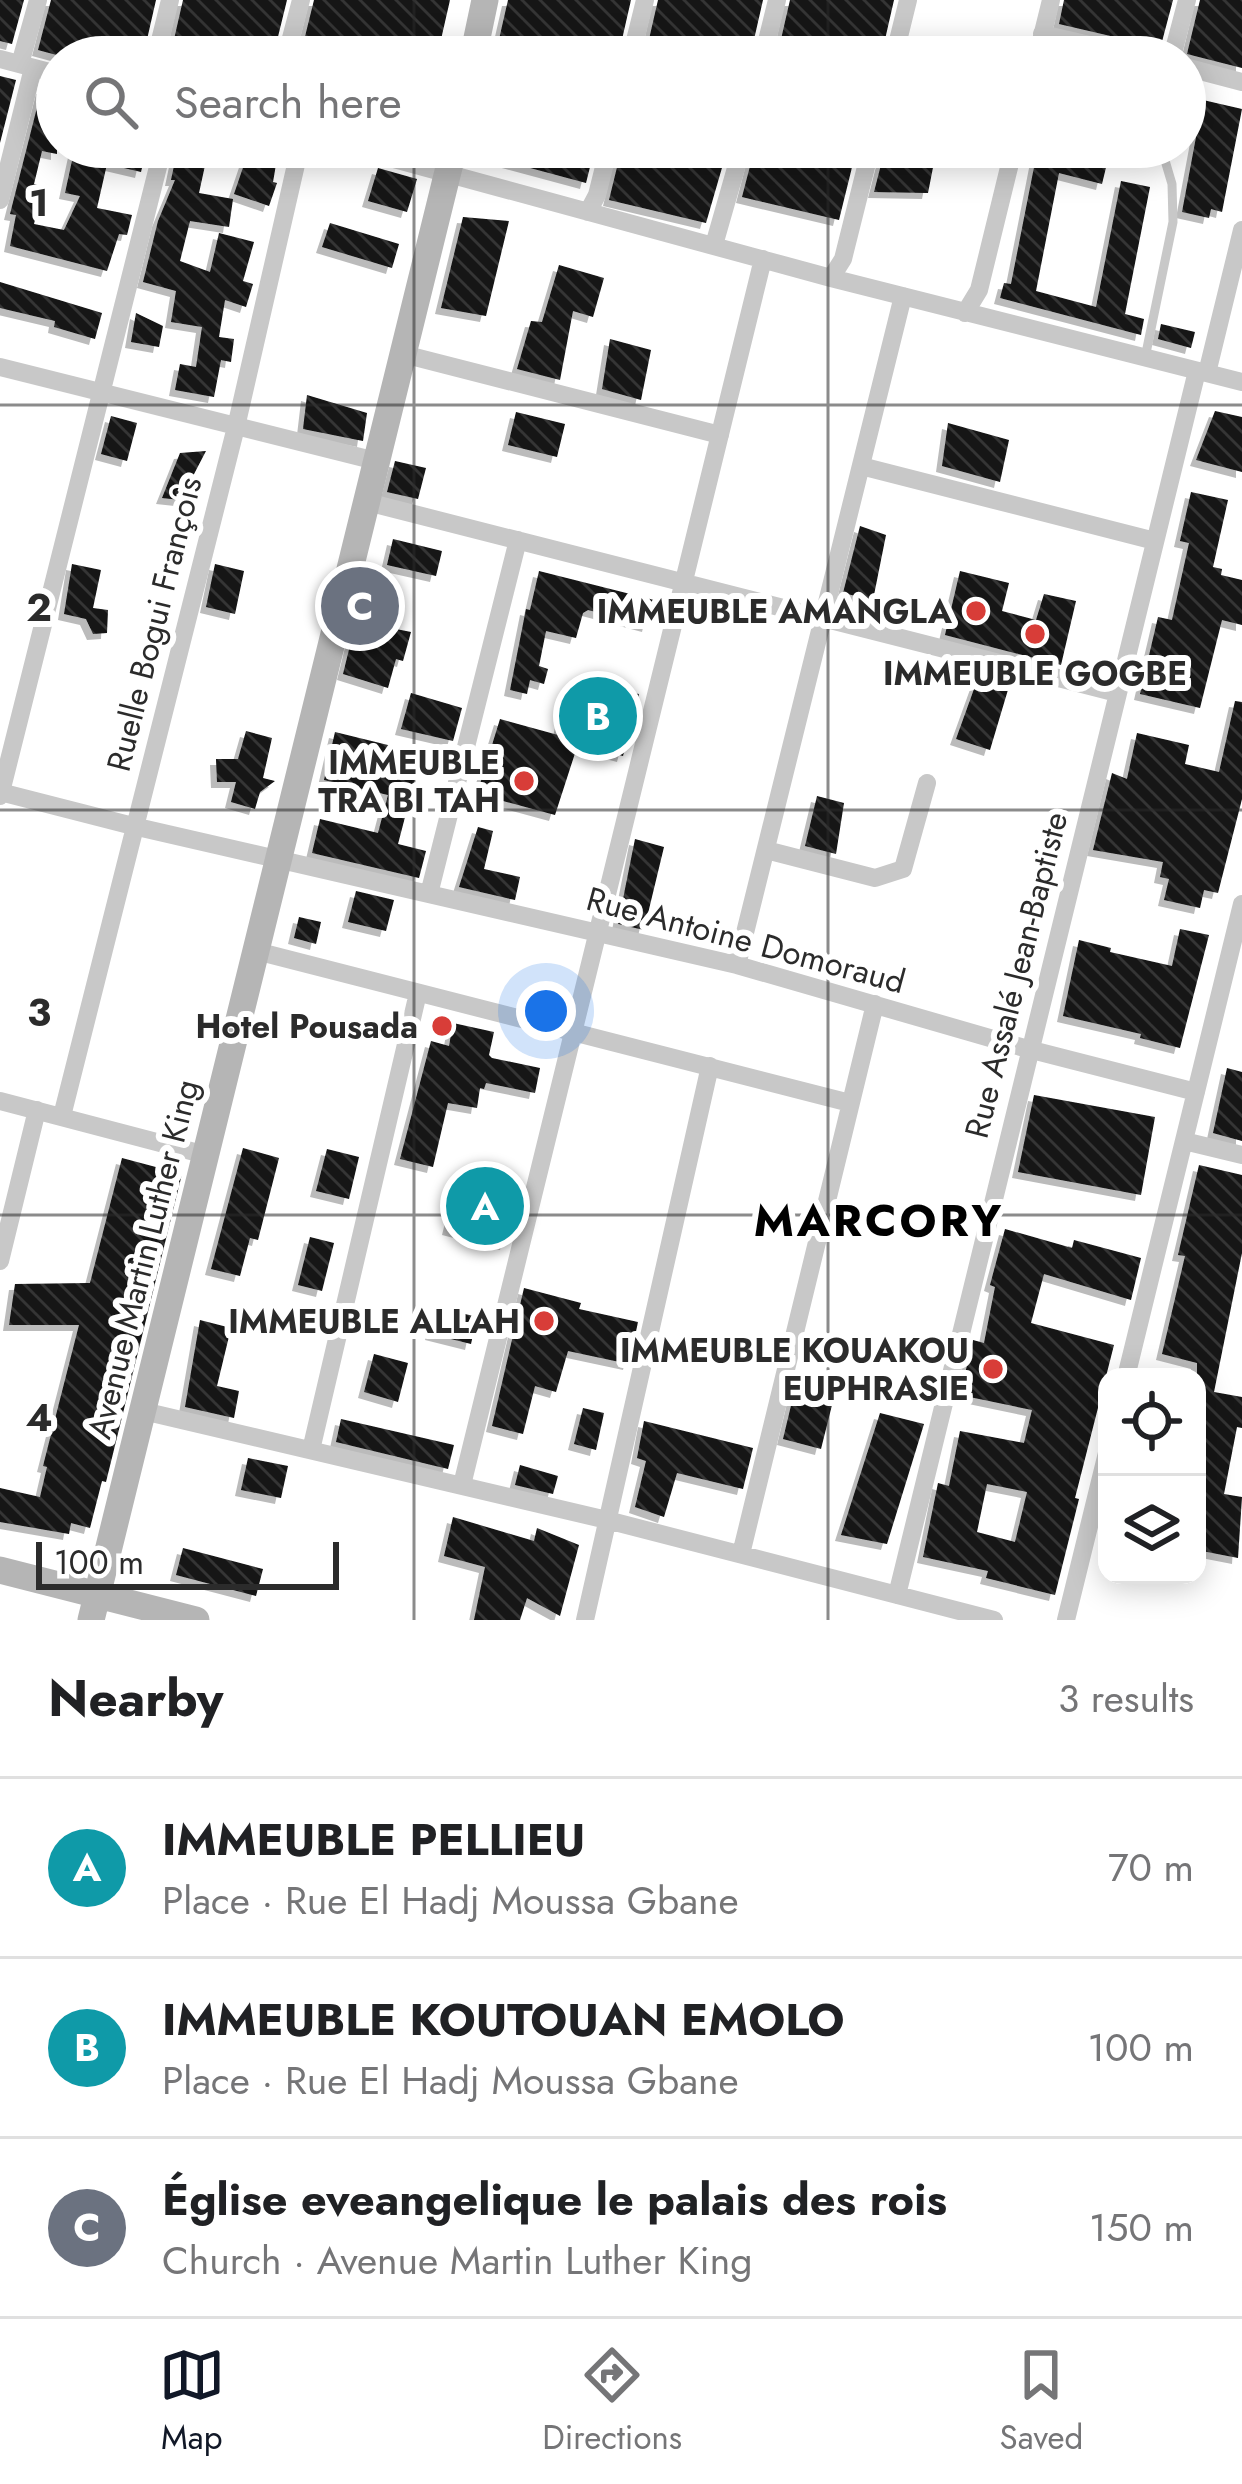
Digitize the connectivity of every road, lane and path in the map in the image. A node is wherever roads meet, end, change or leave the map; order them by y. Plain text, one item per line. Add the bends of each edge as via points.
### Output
1 (38, 0) edge
2 (170, 0) edge
3 (301, 0) edge
4 (485, 0) edge
5 (645, 0) edge
6 (777, 0) edge
7 (908, 0) edge
8 (1051, 0) edge
9 (1186, 0) edge
10 (1042, 34) joint
11 (161, 36) edge
12 (292, 36) edge
13 (477, 36) edge
14 (636, 36) edge
15 (768, 36) edge
16 (899, 36) edge
17 (1051, 36) edge
18 (1177, 36) edge
19 (0, 59) edge
20 (26, 66) junction
21 (36, 69) edge
22 (1206, 73) edge
23 (1242, 82) edge
24 (158, 168) edge
25 (295, 168) edge
26 (449, 168) edge
27 (474, 168) edge
28 (604, 168) edge
29 (736, 168) edge
30 (867, 168) edge
31 (1009, 168) edge
32 (1167, 168) edge
33 (0, 200) edge
34 (588, 212) junction
35 (1242, 230) edge
36 (714, 245) junction
37 (763, 259) junction
38 (831, 278) junction
39 (903, 296) junction
40 (965, 313) junction
41 (403, 354) junction
42 (1144, 358) junction
43 (0, 368) edge
44 (1202, 372) junction
45 (1242, 382) edge
46 (101, 394) junction
47 (236, 427) junction
48 (720, 435) junction
49 (376, 461) junction
50 (861, 466) junction
51 (367, 502) junction
52 (518, 540) junction
53 (1155, 541) junction
54 (683, 583) junction
55 (824, 618) junction
56 (1117, 693) junction
57 (927, 783) dead end
58 (0, 793) edge
59 (134, 826) junction
60 (766, 850) junction
61 (279, 858) junction
62 (429, 894) junction
63 (1242, 904) edge
64 (597, 930) junction
65 (256, 951) junction
66 (737, 965) junction
67 (418, 992) junction
68 (875, 1004) junction
69 (572, 1032) junction
70 (1028, 1049) junction
71 (710, 1066) junction
72 (1196, 1092) junction
73 (0, 1101) edge
74 (850, 1103) junction
75 (37, 1110) junction
76 (62, 1116) junction
77 (1184, 1141) junction
78 (206, 1155) junction
79 (1242, 1156) edge
80 (0, 1261) edge
81 (1128, 1368) edge
82 (143, 1412) junction
83 (311, 1450) junction
84 (1101, 1476) edge
85 (462, 1485) junction
86 (607, 1520) junction
87 (741, 1555) junction
88 (0, 1570) edge
89 (897, 1595) junction
90 (94, 1608) edge
91 (196, 1620) edge
92 (585, 1620) edge
93 (994, 1620) edge
94 (1066, 1620) edge

1 - 20 street
2 - 11 street
3 - 12 street
4 - 13 street
5 - 14 street
6 - 15 street
7 - 16 street
8 - 10 street
9 - 18 street
10 - 17 street
19 - 20 street
20 - 21 street
20 - 33 street
22 - 23 street
24 - 46 street
25 - 47 street, Ruelle Bogui François
26 - 41 street, Avenue Martin Luther King
27 - 34 street
28 - 34 street
29 - 36 street
30 - 38 street
31 - 40 street via 979,290
32 - 42 lane via 1173,222
34 - 36 street
35 - 44 street, Rue Assalé Jean-Baptiste
36 - 37 street
37 - 38 street
37 - 48 street
38 - 39 street
39 - 40 street
39 - 50 street
40 - 42 street
41 - 48 street
41 - 49 street, Avenue Martin Luther King
42 - 44 street
43 - 46 street
44 - 45 street
44 - 53 street, Rue Assalé Jean-Baptiste
46 - 47 street
46 - 58 street
47 - 49 street
47 - 59 street, Ruelle Bogui François
48 - 54 street
49 - 51 street, Avenue Martin Luther King
50 - 53 street
50 - 55 street
51 - 52 street
51 - 61 street, Avenue Martin Luther King
52 - 54 street
52 - 62 street
53 - 56 street, Rue Assalé Jean-Baptiste
54 - 55 street
54 - 64 street
55 - 56 street
55 - 60 street
56 - 70 street, Rue Assalé Jean-Baptiste
57 - 60 street via 903,869 889,876
58 - 59 street, Rue Antoine Domoraud
59 - 61 street, Rue Antoine Domoraud
59 - 76 street, Ruelle Bogui François
60 - 66 street
61 - 62 street, Rue Antoine Domoraud
61 - 65 street, Avenue Martin Luther King
62 - 64 street, Rue Antoine Domoraud
63 - 72 street
64 - 66 street, Rue Antoine Domoraud
64 - 69 street
65 - 67 street
65 - 78 street, Avenue Martin Luther King
66 - 68 street, Rue Antoine Domoraud
67 - 69 street
67 - 83 street
68 - 70 street, Rue Antoine Domoraud
68 - 74 street
69 - 71 street
69 - 85 street
70 - 72 street, Rue Antoine Domoraud
70 - 89 street, Rue Assalé Jean-Baptiste
71 - 74 street
71 - 86 street
72 - 77 street
73 - 75 street
74 - 87 street
75 - 76 street
75 - 80 street
76 - 78 street
77 - 79 street
77 - 81 street
78 - 82 street, Avenue Martin Luther King
82 - 83 street
82 - 90 street, Avenue Martin Luther King
83 - 85 street
84 - 94 street
85 - 86 street
86 - 87 street
86 - 92 street
87 - 89 street
88 - 90 street
89 - 93 street
90 - 91 street

